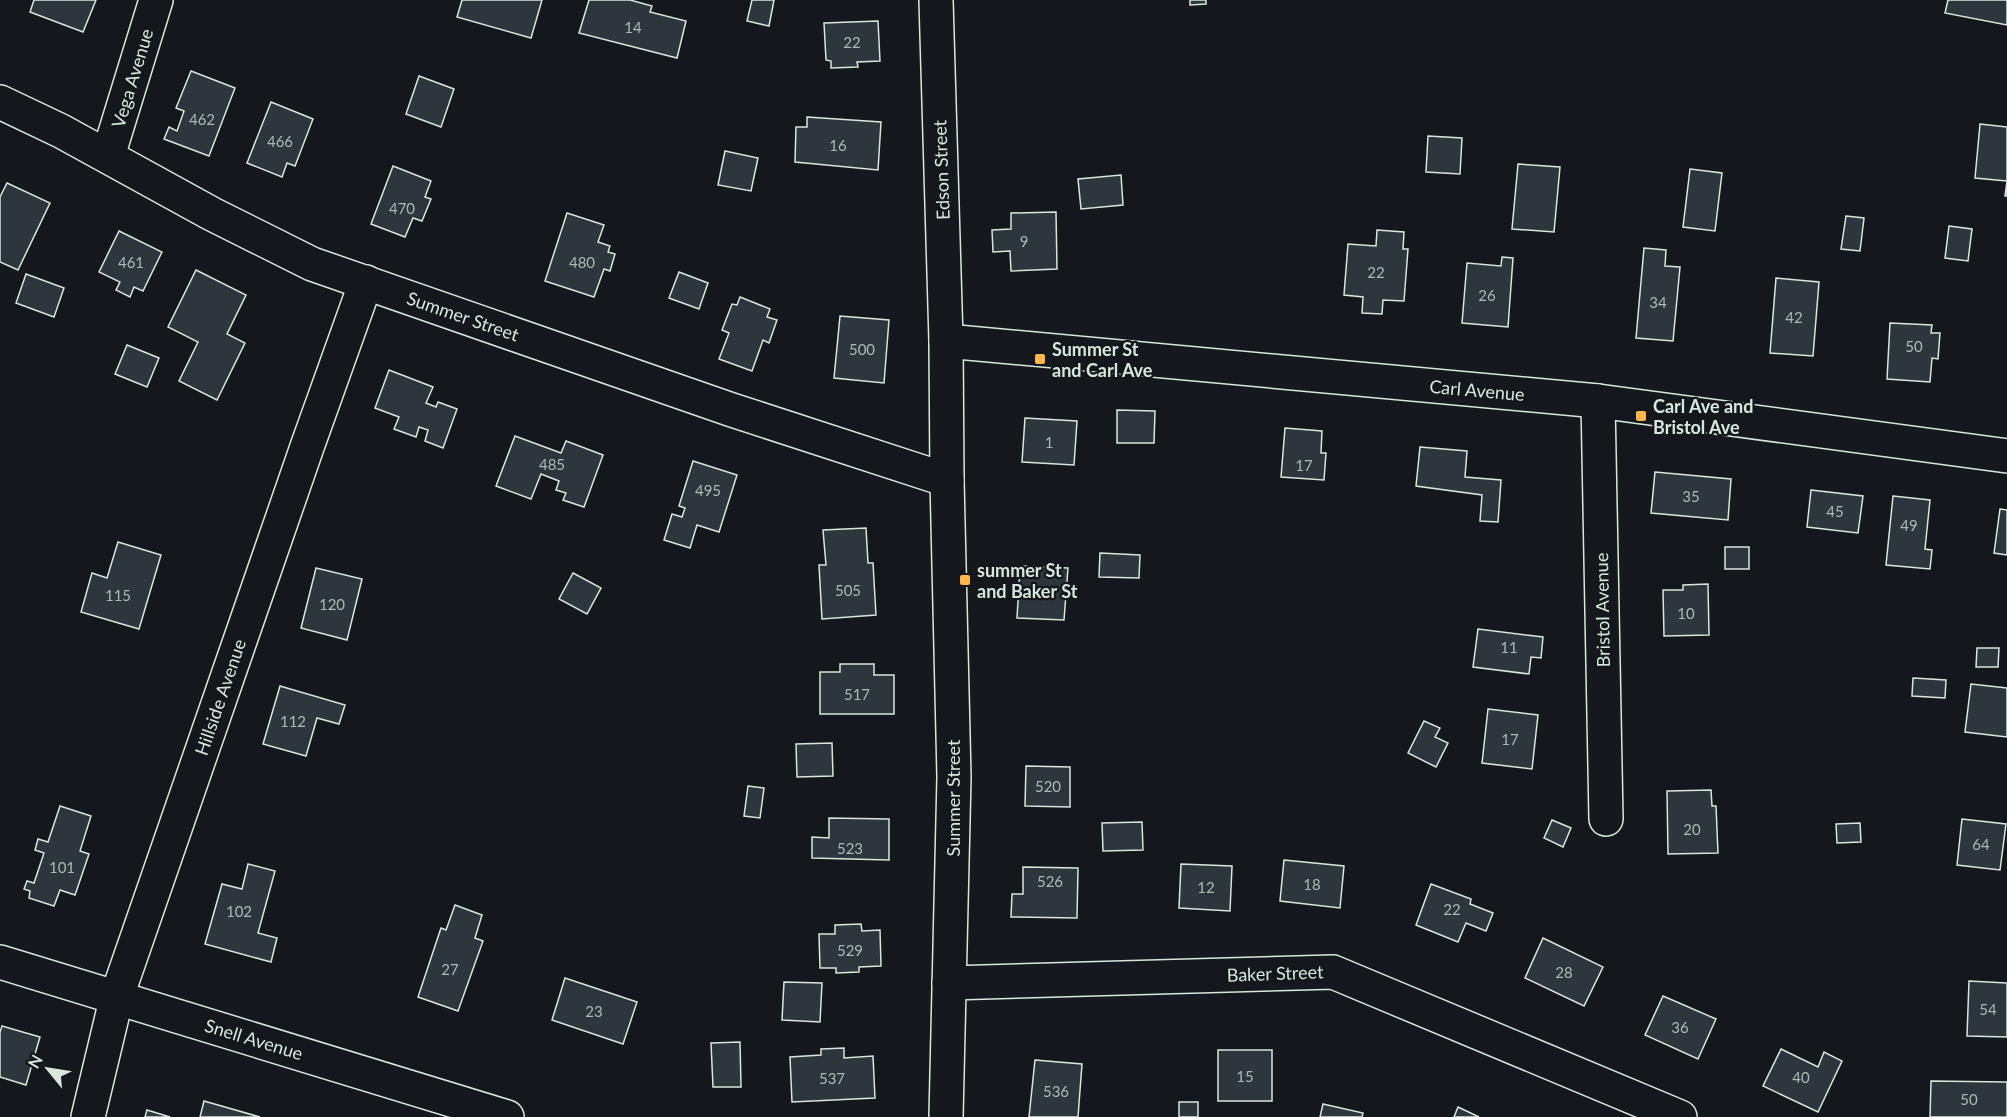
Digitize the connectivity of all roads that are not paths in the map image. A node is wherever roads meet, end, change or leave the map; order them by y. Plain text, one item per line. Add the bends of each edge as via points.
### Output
1 (156, 0) edge
2 (934, 1) edge
3 (0, 102) edge
4 (108, 156) junction
5 (366, 282) junction
6 (946, 341) junction
7 (1598, 401) junction
8 (2007, 456) edge
9 (947, 480) junction
10 (1606, 819) dead end
11 (0, 962) edge
12 (950, 983) junction
13 (117, 996) junction
14 (88, 1117) edge
15 (507, 1117) edge
16 (946, 1117) edge
17 (1680, 1117) edge

1 - 4 street, Vega Avenue
2 - 6 street, Edson Street
3 - 4 street, Summer Street
4 - 5 street, Summer Street via 312,264
5 - 9 street, Summer Street via 732,410
5 - 13 street, Hillside Avenue
6 - 7 street, Carl Avenue
6 - 9 street, Summer Street
7 - 8 street, Carl Avenue
7 - 10 street, Bristol Avenue
9 - 12 street, Summer Street via 954,777
11 - 13 street, Snell Avenue
12 - 16 street, Summer Street
12 - 17 street, Baker Street via 1333,972
13 - 14 street, Hillside Avenue
13 - 15 street, Snell Avenue

